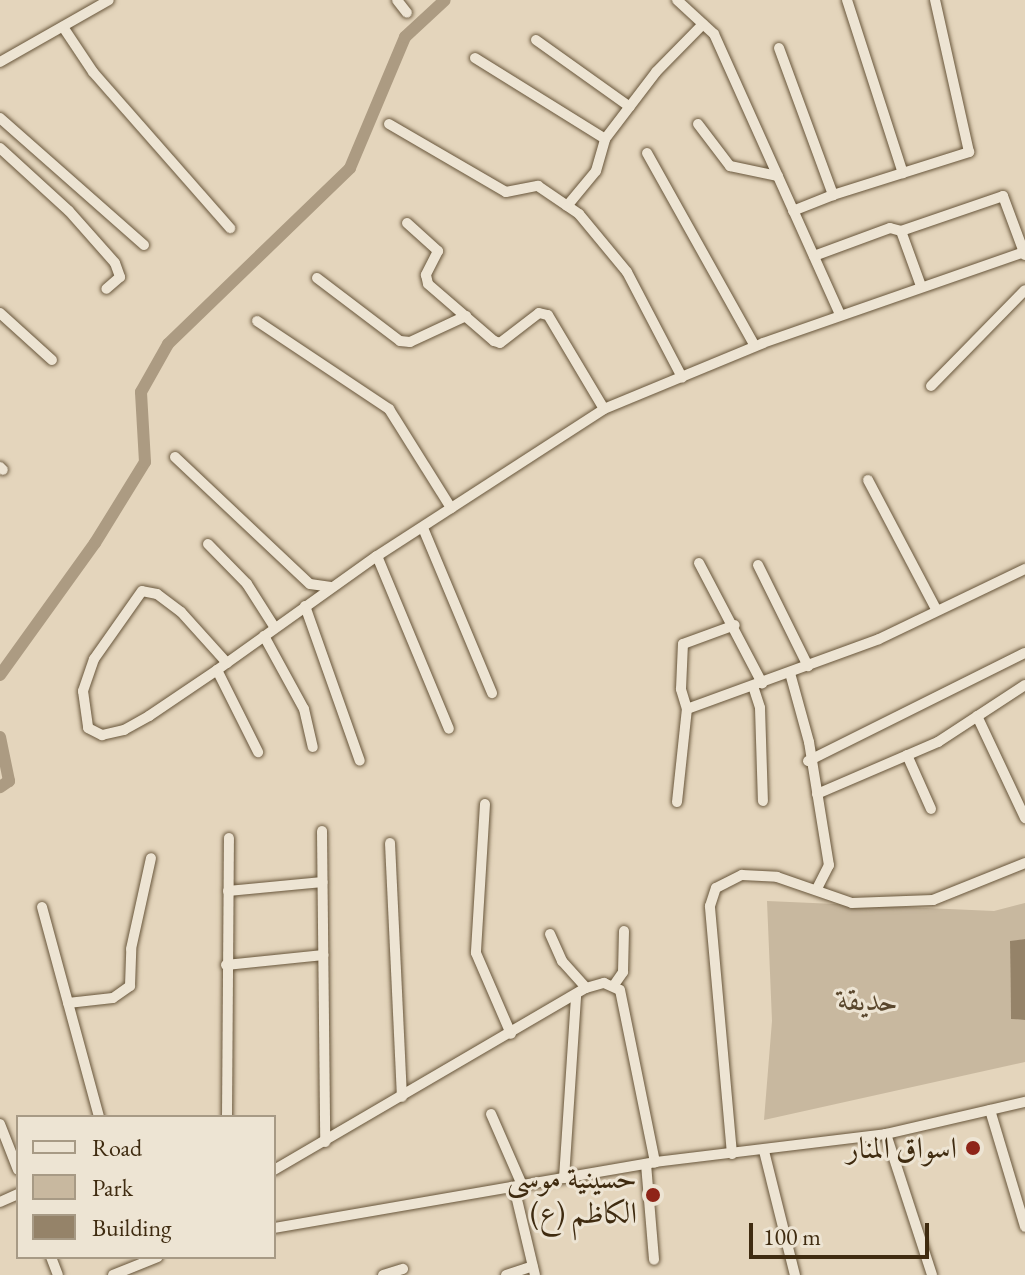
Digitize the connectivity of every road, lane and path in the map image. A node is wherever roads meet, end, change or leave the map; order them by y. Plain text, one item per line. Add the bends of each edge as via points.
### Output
1 (109, 0) edge
2 (397, 0) edge
3 (677, 0) edge
4 (847, 0) edge
5 (935, 0) edge
6 (93, 4) edge
7 (407, 13) dead end
8 (703, 24) junction
9 (63, 27) junction
10 (536, 40) dead end
11 (779, 48) dead end
12 (475, 58) dead end
13 (0, 62) edge
14 (630, 107) junction
15 (0, 118) edge
16 (389, 124) dead end
17 (698, 124) dead end
18 (605, 139) junction
19 (0, 148) edge
20 (647, 153) dead end
21 (903, 173) junction
22 (778, 176) junction
23 (833, 195) junction
24 (567, 206) junction
25 (793, 211) junction
26 (407, 223) dead end
27 (230, 228) dead end
28 (901, 231) junction
29 (144, 245) dead end
30 (1025, 253) edge
31 (814, 256) junction
32 (317, 278) dead end
33 (921, 286) junction
34 (106, 289) dead end
35 (1025, 290) edge
36 (0, 313) edge
37 (840, 315) junction
38 (466, 316) junction
39 (257, 321) dead end
40 (755, 346) junction
41 (52, 360) dead end
42 (682, 377) junction
43 (931, 386) dead end
44 (604, 409) junction
45 (175, 457) dead end
46 (868, 480) dead end
47 (451, 508) junction
48 (423, 528) junction
49 (208, 544) dead end
50 (377, 556) junction
51 (699, 563) dead end
52 (758, 565) dead end
53 (1025, 569) edge
54 (331, 587) junction
55 (305, 606) junction
56 (936, 609) junction
57 (735, 625) junction
58 (275, 628) junction
59 (264, 636) junction
60 (1025, 653) edge
61 (227, 663) junction
62 (808, 666) junction
63 (217, 670) junction
64 (790, 673) junction
65 (758, 685) junction
66 (1025, 685) edge
67 (492, 693) dead end
68 (687, 709) junction
69 (977, 716) junction
70 (449, 729) dead end
71 (313, 747) dead end
72 (258, 752) dead end
73 (907, 755) junction
74 (360, 761) dead end
75 (808, 761) junction
76 (817, 794) junction
77 (763, 801) dead end
78 (677, 802) dead end
79 (485, 804) dead end
80 (931, 809) dead end
81 (1025, 818) edge
82 (322, 831) dead end
83 (229, 838) dead end
84 (390, 843) dead end
85 (151, 858) dead end
86 (1025, 863) edge
87 (323, 882) junction
88 (816, 890) junction
89 (228, 891) junction
90 (42, 907) dead end
91 (624, 931) dead end
92 (550, 934) dead end
93 (323, 955) junction
94 (226, 965) junction
95 (614, 985) junction
96 (581, 992) junction
97 (68, 1003) junction
98 (511, 1034) junction
99 (402, 1097) junction
100 (1025, 1102) edge
101 (990, 1110) junction
102 (491, 1114) dead end
103 (98, 1115) edge
104 (227, 1115) edge
105 (0, 1124) edge
106 (886, 1134) junction
107 (325, 1142) junction
108 (764, 1151) junction
109 (732, 1154) junction
110 (651, 1163) junction
111 (16, 1165) edge
112 (276, 1169) edge
113 (564, 1178) junction
114 (518, 1186) junction
115 (1025, 1227) edge
116 (276, 1228) edge
117 (137, 1260) edge
118 (654, 1260) dead end
119 (403, 1269) dead end
120 (534, 1271) edge
121 (113, 1275) edge
122 (383, 1275) edge
123 (506, 1275) edge
124 (795, 1275) edge
125 (932, 1275) edge

1 - 6 street
2 - 7 street
3 - 8 street
4 - 21 street
5 - 21 street via 969,152
6 - 9 street
8 - 14 street
8 - 22 street via 714,34
9 - 13 street
9 - 27 street via 93,72
10 - 14 street
11 - 23 street
12 - 18 street
14 - 18 street
15 - 29 street
16 - 24 street via 506,192 538,186
17 - 22 street via 730,166
18 - 24 street via 596,171
19 - 34 street via 69,211 115,263 120,277
20 - 40 street
21 - 23 street
22 - 25 street
23 - 25 street
24 - 42 street via 627,272
25 - 31 street
26 - 38 street via 438,251 426,275 428,284
28 - 30 street via 1003,196
28 - 31 street via 890,228
28 - 33 street
30 - 33 street
31 - 37 street
32 - 38 street via 400,341 410,342
33 - 37 street
35 - 43 street
36 - 41 street
37 - 40 street
38 - 44 street via 500,343 539,313 548,315
39 - 47 street via 389,409
40 - 42 street
42 - 44 street
44 - 47 street
45 - 54 street via 310,584
46 - 56 street
47 - 48 street
48 - 50 street
48 - 67 street
49 - 58 street via 247,584
50 - 54 street
50 - 70 street
51 - 57 street
52 - 62 street
53 - 56 street
54 - 55 street
55 - 58 street
55 - 74 street
56 - 62 street via 886,636
57 - 65 street
57 - 68 street via 683,644 681,689
58 - 59 street
59 - 61 street
59 - 71 street via 304,709
60 - 75 street
61 - 63 street
61 - 63 street via 181,612 157,594 142,591 94,659 83,691 88,728 102,735 124,730
62 - 64 street
63 - 72 street
64 - 65 street
64 - 75 street via 809,742
65 - 68 street
65 - 77 street
66 - 69 street
68 - 78 street
69 - 73 street
69 - 81 street
73 - 76 street
73 - 80 street
75 - 76 street
76 - 88 street via 829,865
79 - 98 street via 476,953
82 - 87 street
83 - 89 street
84 - 99 street
85 - 97 street via 131,949 130,986 113,998
86 - 88 street via 933,900 852,903
87 - 89 street
87 - 93 street
88 - 109 street via 777,877 742,875 716,888 710,906
89 - 94 street
90 - 97 street
91 - 95 street via 623,972
92 - 96 street
93 - 94 street
93 - 107 street
94 - 104 street
95 - 96 street
95 - 110 street via 620,990
96 - 98 street
96 - 113 street
97 - 103 street
98 - 99 street
99 - 107 street
100 - 101 street
101 - 106 street
101 - 115 street
102 - 114 street
105 - 111 street
106 - 108 street
106 - 125 street
107 - 112 street
108 - 109 street
108 - 124 street
109 - 110 street
110 - 113 street
110 - 118 street
113 - 114 street
114 - 116 street
114 - 120 street
117 - 121 street
119 - 122 street
120 - 123 street

